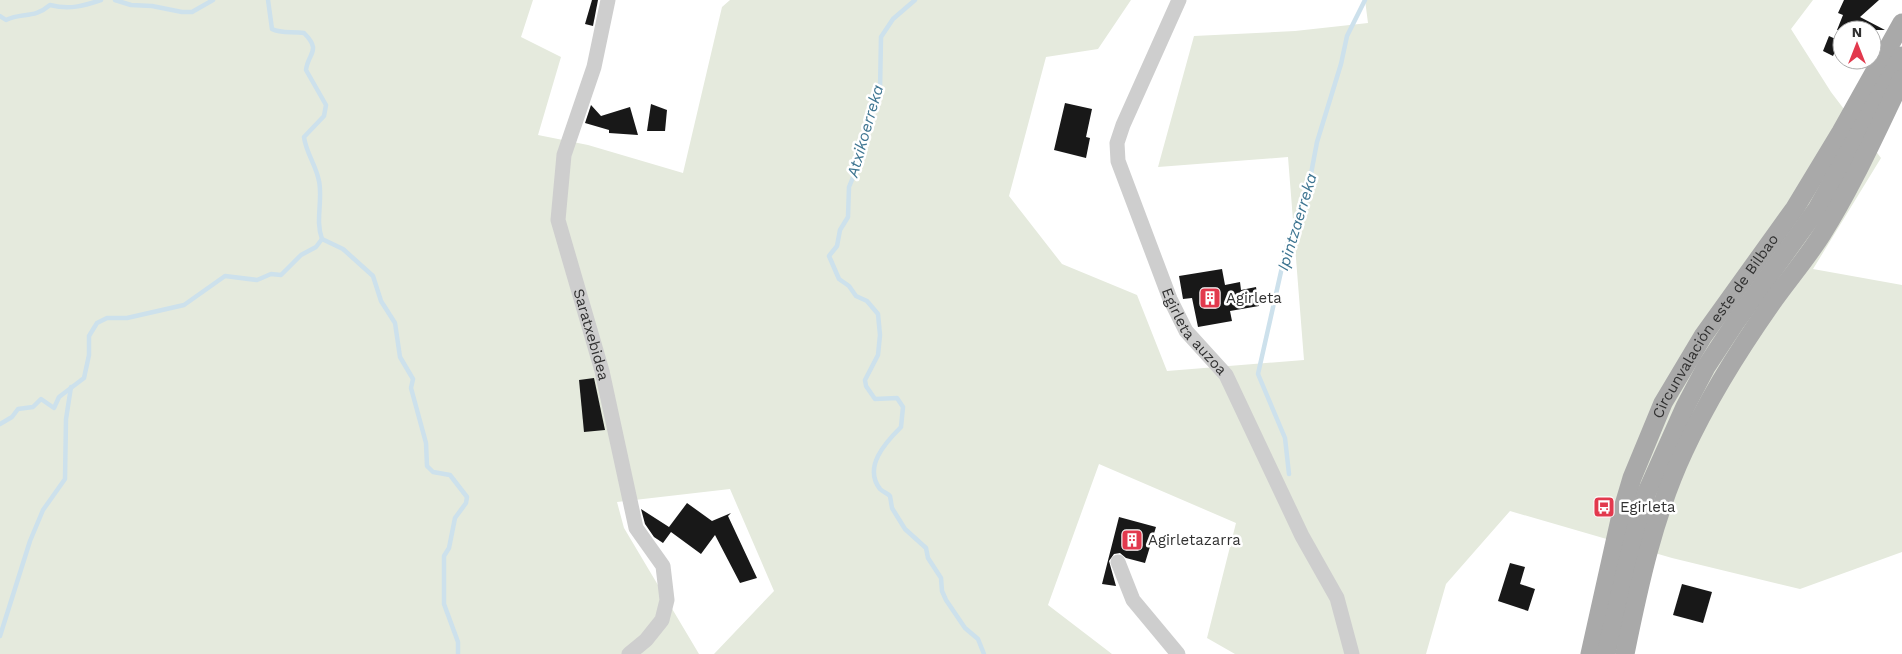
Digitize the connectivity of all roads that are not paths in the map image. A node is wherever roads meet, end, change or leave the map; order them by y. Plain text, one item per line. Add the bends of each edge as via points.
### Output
1 (608, 0) edge
2 (1179, 0) edge
3 (1902, 23) edge
4 (1902, 56) edge
5 (1902, 79) edge
6 (1118, 562) dead end
7 (629, 654) edge
8 (1178, 654) edge
9 (1352, 654) edge
10 (1590, 654) edge
11 (1606, 654) edge
12 (1625, 654) edge

1 - 7 street, Saratxebidea via 594,67 564,155 558,220 602,371 636,528 663,566 667,600 662,620
2 - 9 street, Egirleta auzoa via 1123,125 1117,143 1118,161 1170,299 1186,331 1226,375 1302,536 1337,598
3 - 10 main road, Circunvalación este de Bilbao via 1795,208 1713,321 1664,403 1632,478 1621,515
4 - 11 main road, Circunvalación este de Bilbao via 1817,209 1735,323 1685,406 1647,492
5 - 12 main road via 1857,175 1821,236 1770,305 1716,388 1684,452 1654,533
6 - 8 street via 1133,600

